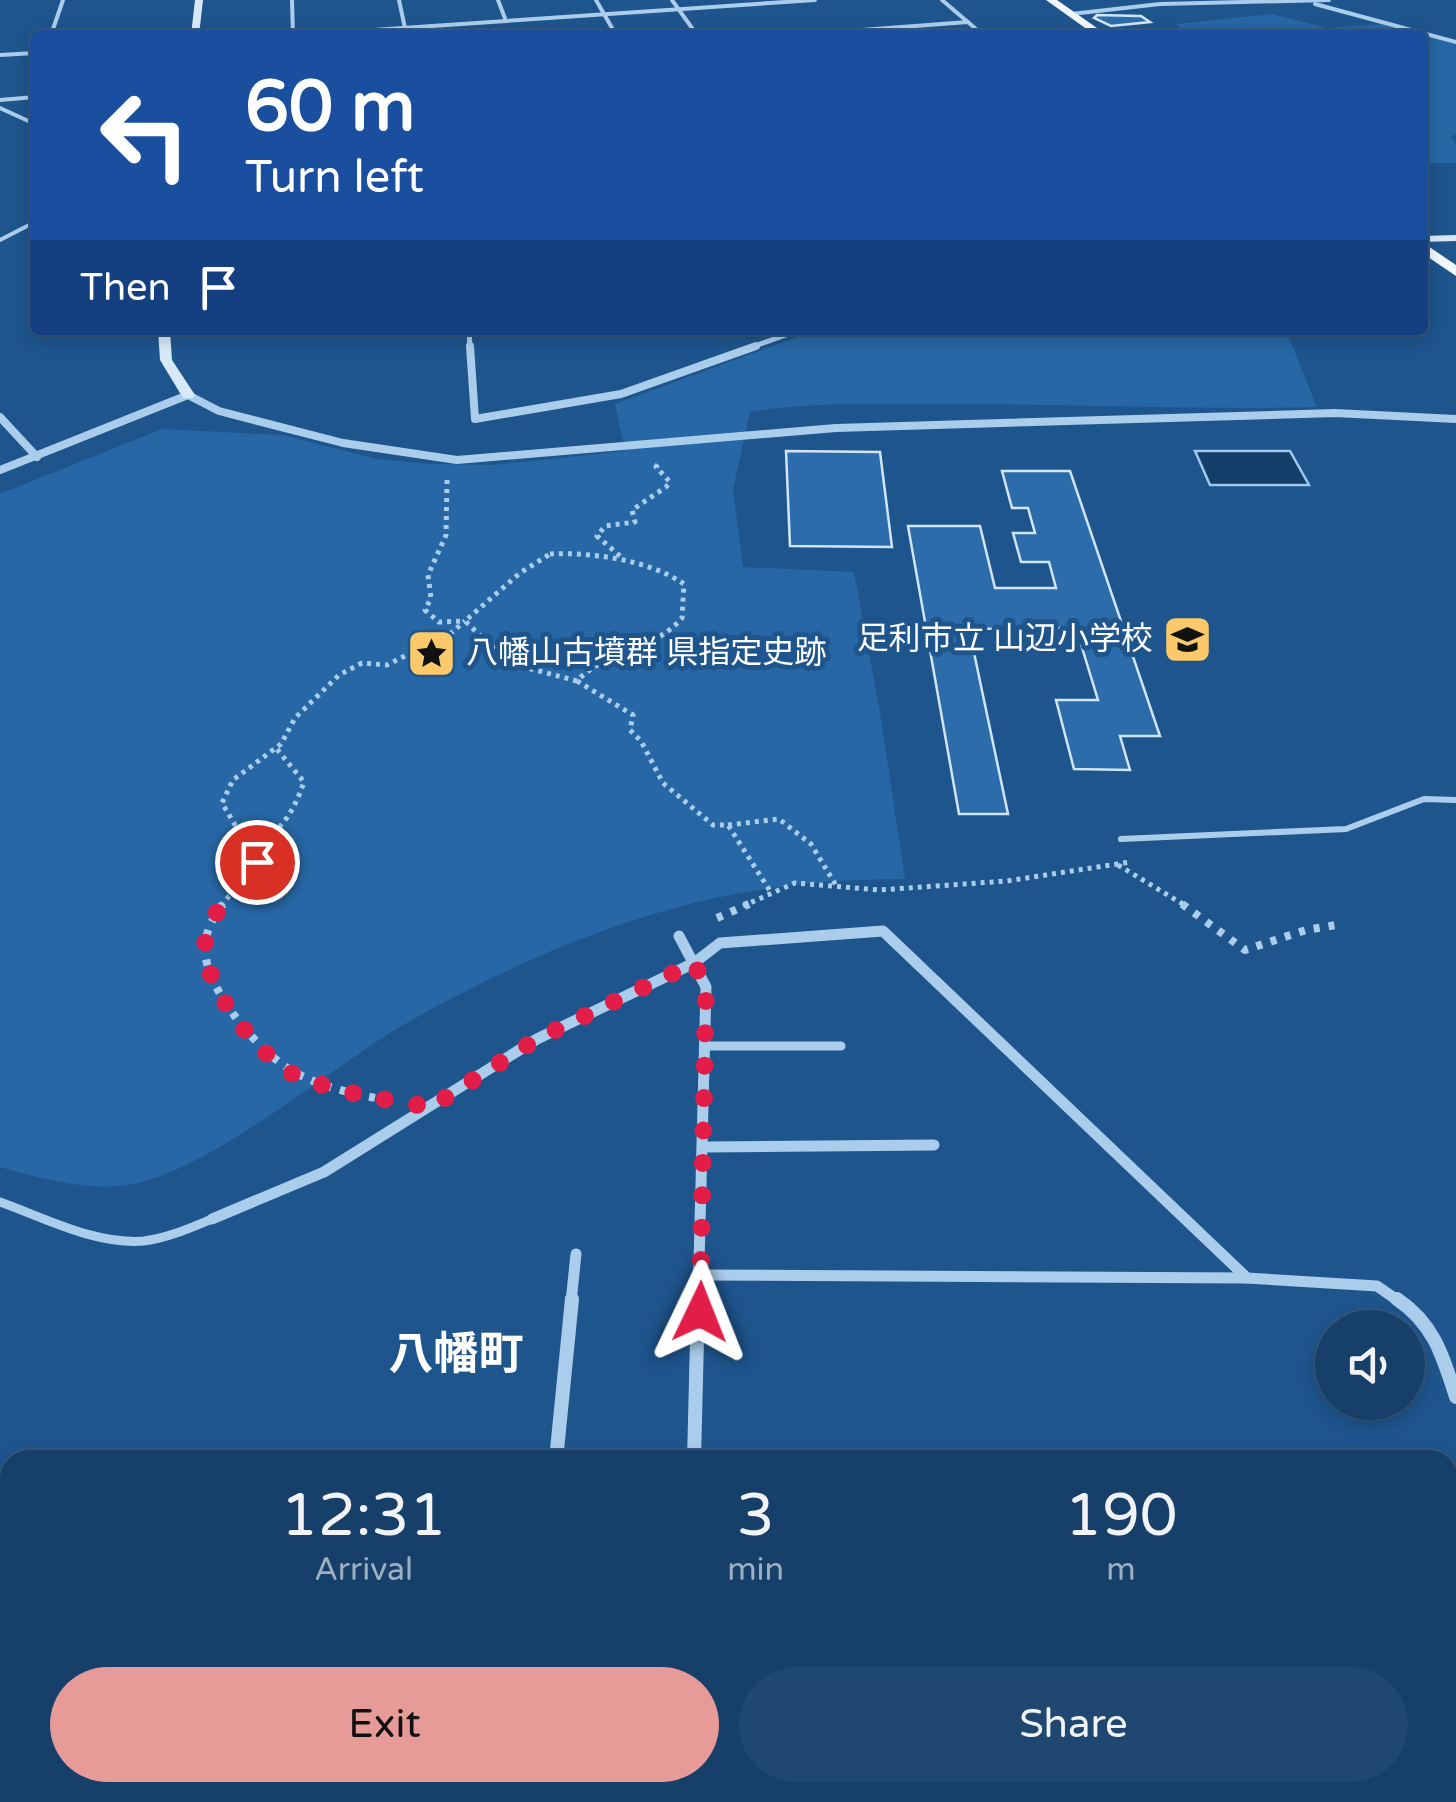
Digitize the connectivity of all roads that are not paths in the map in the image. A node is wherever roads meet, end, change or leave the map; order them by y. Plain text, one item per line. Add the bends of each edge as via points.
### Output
1 (63, 0) edge
2 (199, 0) edge
3 (292, 0) edge
4 (399, 0) edge
5 (498, 0) edge
6 (596, 0) edge
7 (672, 0) edge
8 (815, 0) edge
9 (942, 0) edge
10 (1051, 0) edge
11 (1318, 0) edge
12 (1329, 0) edge
13 (1239, 1) edge
14 (1300, 1) edge
15 (766, 2) edge
16 (1158, 2) edge
17 (679, 9) junction
18 (604, 14) junction
19 (1071, 14) junction
20 (506, 21) junction
21 (968, 22) junction
22 (406, 28) junction
23 (53, 30) edge
24 (196, 30) edge
25 (295, 30) edge
26 (375, 30) edge
27 (613, 30) edge
28 (694, 30) edge
29 (861, 30) edge
30 (977, 30) edge
31 (1095, 30) edge
32 (1414, 30) edge
33 (1428, 34) edge
34 (1456, 38) edge
35 (30, 53) edge
36 (0, 55) edge
37 (30, 98) edge
38 (0, 104) edge
39 (30, 121) edge
40 (30, 225) edge
41 (1428, 238) edge
42 (1456, 238) edge
43 (0, 240) edge
44 (1428, 251) edge
45 (1456, 272) edge
46 (164, 335) edge
47 (468, 335) edge
48 (786, 335) edge
49 (188, 395) junction
50 (0, 417) edge
51 (1456, 419) edge
52 (37, 458) junction
53 (0, 470) edge
54 (1456, 800) edge
55 (1121, 838) road end
56 (680, 936) road end
57 (694, 963) junction
58 (704, 1046) junction
59 (842, 1046) dead end
60 (934, 1146) dead end
61 (704, 1147) junction
62 (0, 1202) edge
63 (212, 1219) joint
64 (576, 1254) dead end
65 (701, 1275) junction
66 (1247, 1278) junction
67 (1456, 1397) edge
68 (557, 1450) edge
69 (694, 1450) edge

1 - 23 street
2 - 24 street
3 - 25 street
4 - 22 street
5 - 20 street
6 - 18 street
7 - 17 street
8 - 15 street
9 - 21 street
10 - 19 main road
11 - 12 street
11 - 14 street
13 - 14 street
13 - 16 street
14 - 32 street
15 - 17 street
16 - 19 street
17 - 18 street
17 - 28 street
18 - 20 street
18 - 27 street
19 - 31 main road
20 - 22 street
21 - 29 street
21 - 30 street
22 - 26 street
33 - 34 street
35 - 36 street
37 - 38 street
38 - 39 street
40 - 43 lane
41 - 42 street
44 - 45 main road
46 - 49 street via 166,360
47 - 48 street via 475,419 621,394
49 - 51 street via 219,411 343,444 450,459 855,428 1334,413
49 - 52 street
50 - 52 street
52 - 53 street
54 - 55 lane via 1424,799 1346,829
56 - 57 street
57 - 58 street via 706,988
57 - 63 street via 537,1039 324,1172
57 - 66 street via 720,943 883,931
58 - 59 lane
58 - 61 street
60 - 61 street
61 - 65 street
62 - 63 lane via 134,1242
64 - 68 street
65 - 66 street
65 - 69 street
66 - 67 street via 1378,1286 1420,1315 1438,1342

